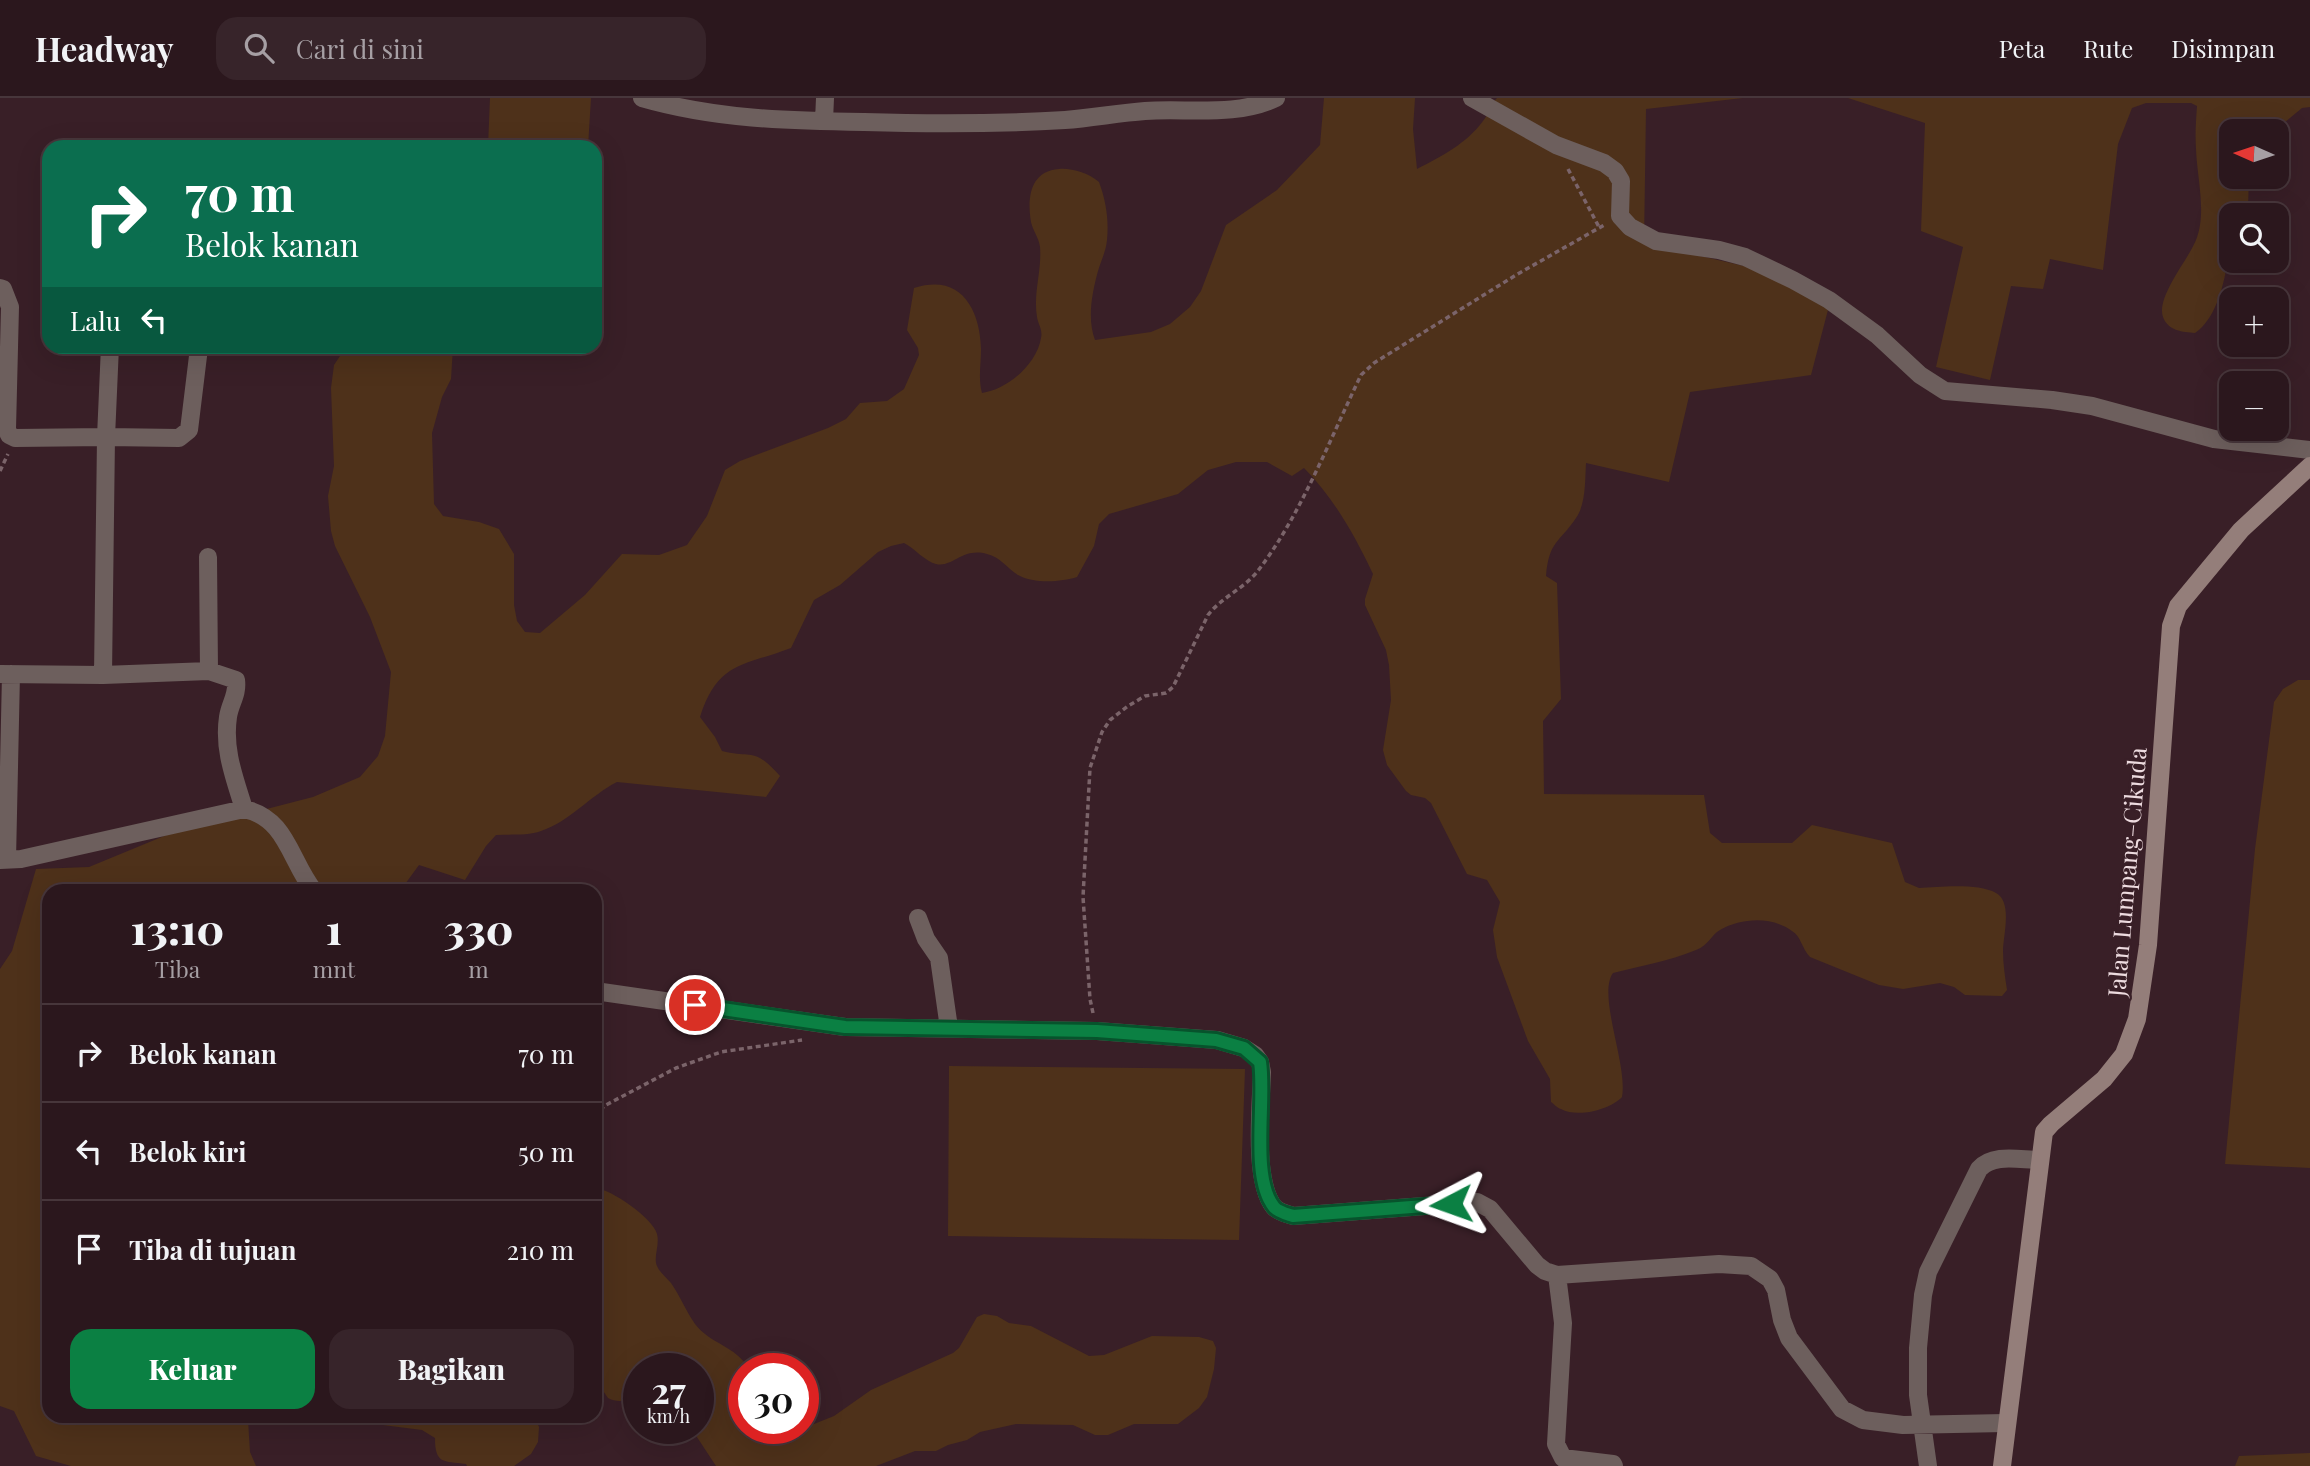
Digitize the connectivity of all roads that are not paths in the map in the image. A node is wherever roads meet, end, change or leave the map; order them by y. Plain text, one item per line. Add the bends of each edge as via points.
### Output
1 (642, 98) edge
2 (825, 98) edge
3 (1276, 98) edge
4 (1472, 98) edge
5 (824, 121) junction
6 (0, 288) edge
7 (110, 354) edge
8 (198, 356) dead end
9 (106, 437) junction
10 (2310, 450) edge
11 (2310, 466) edge
12 (208, 557) dead end
13 (209, 671) junction
14 (6, 674) edge
15 (103, 675) junction
16 (244, 809) junction
17 (4, 860) edge
18 (310, 884) edge
19 (918, 918) dead end
20 (602, 992) edge
21 (949, 1028) junction
22 (2039, 1160) junction
23 (1557, 1275) junction
24 (1923, 1423) junction
25 (2006, 1423) junction
26 (1614, 1466) edge
27 (1928, 1466) edge
28 (2002, 1466) edge

1 - 5 street via 722,115
2 - 5 street
3 - 5 street via 1250,107 971,125
4 - 10 street via 1556,145 1615,171 1621,181 1620,216 1630,227 1656,241 1745,257 1805,287 1877,335 1920,376 1945,391 2092,406 2214,439
6 - 9 street via 10,307 9,435
7 - 9 street
8 - 9 street via 189,430 179,438
9 - 15 street
11 - 22 street, Jalan Lumpang–Cikuda via 2241,530 2178,606 2171,626 2148,945 2137,1019 2124,1054 2104,1079 2044,1132
12 - 13 street
13 - 15 street
13 - 16 street via 236,680 227,752
14 - 15 street
14 - 17 street
16 - 17 street
16 - 18 street via 271,822
19 - 21 street via 939,958
20 - 21 street via 845,1027
21 - 23 street via 1097,1031 1216,1040 1244,1048 1255,1055 1262,1072 1261,1175 1274,1208 1293,1216 1477,1202 1490,1209 1536,1265
22 - 24 street via 1992,1159 1979,1169 1928,1272 1917,1348
22 - 25 street, Jalan Lumpang–Cikuda
23 - 24 street via 1751,1266 1770,1279 1789,1338 1842,1409 1863,1420
23 - 26 street via 1563,1323 1556,1444 1563,1458
24 - 25 street
24 - 27 street
25 - 28 street, Jalan Lumpang–Cikuda

